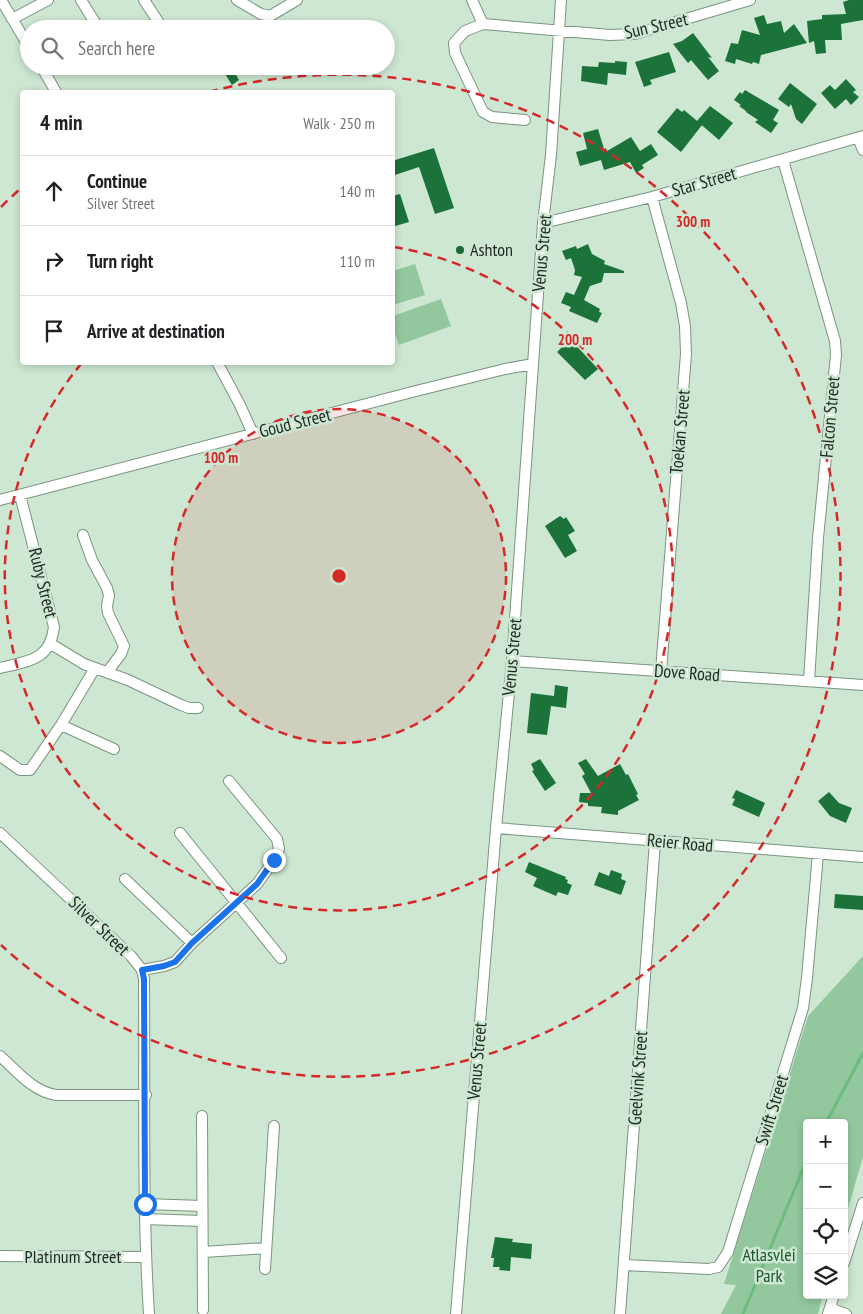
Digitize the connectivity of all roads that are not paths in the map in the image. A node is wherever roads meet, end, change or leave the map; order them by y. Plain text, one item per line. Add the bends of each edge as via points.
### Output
1 (1, 0) edge
2 (48, 0) edge
3 (81, 0) edge
4 (144, 0) edge
5 (237, 0) edge
6 (296, 0) edge
7 (472, 0) edge
8 (561, 0) edge
9 (747, 0) edge
10 (12, 19) junction
11 (93, 20) edge
12 (157, 20) edge
13 (483, 24) junction
14 (559, 31) junction
15 (20, 32) edge
16 (46, 75) edge
17 (55, 90) edge
18 (525, 120) dead end
19 (861, 137) edge
20 (863, 150) edge
21 (783, 160) junction
22 (652, 197) junction
23 (544, 223) junction
24 (533, 364) junction
25 (218, 365) edge
26 (253, 434) junction
27 (20, 495) junction
28 (0, 500) edge
29 (83, 535) dead end
30 (50, 644) junction
31 (512, 661) junction
32 (0, 668) edge
33 (95, 668) junction
34 (108, 671) junction
35 (661, 671) junction
36 (809, 681) junction
37 (863, 685) edge
38 (198, 708) dead end
39 (61, 725) junction
40 (114, 749) dead end
41 (0, 756) edge
42 (229, 781) dead end
43 (496, 828) junction
44 (0, 833) edge
45 (180, 833) dead end
46 (655, 841) junction
47 (818, 854) junction
48 (863, 857) edge
49 (125, 878) dead end
50 (237, 902) junction
51 (192, 943) junction
52 (281, 958) dead end
53 (142, 970) junction
54 (0, 1056) edge
55 (146, 1095) junction
56 (202, 1116) dead end
57 (274, 1126) dead end
58 (863, 1203) edge
59 (145, 1204) junction
60 (202, 1206) junction
61 (145, 1219) junction
62 (202, 1222) junction
63 (266, 1248) junction
64 (202, 1252) junction
65 (847, 1254) edge
66 (0, 1256) edge
67 (145, 1257) junction
68 (624, 1265) junction
69 (265, 1269) dead end
70 (833, 1299) edge
71 (203, 1310) dead end
72 (829, 1311) edge
73 (149, 1314) edge
74 (456, 1314) edge
75 (620, 1314) edge
76 (846, 1314) edge

1 - 10 street
2 - 10 street
3 - 11 street
4 - 12 street
5 - 6 street via 270,16
7 - 13 street
8 - 14 street, Venus Street
9 - 14 street, Sun Street via 635,34
10 - 15 street
13 - 14 street, Sun Street
13 - 18 street via 465,31 454,43 459,63 483,112 492,117
14 - 23 street, Venus Street
16 - 17 street
19 - 20 street
19 - 21 street, Star Street
21 - 22 street, Star Street
21 - 36 street, Falcon Street via 835,341 836,355 818,538
22 - 23 street, Star Street
22 - 35 street, Toekan Street via 681,303 686,354
23 - 24 street, Venus Street
24 - 26 street, Goud Street
24 - 31 street, Venus Street
25 - 26 street
26 - 27 street, Goud Street
27 - 28 street, Goud Street
27 - 30 street, Ruby Street via 54,627
29 - 34 street via 107,588 108,613 124,646
30 - 32 street, Ruby Street via 38,657
30 - 33 street
31 - 35 street, Dove Road
31 - 43 street, Venus Street
33 - 34 street
33 - 39 street
34 - 38 street via 180,705
35 - 36 street, Dove Road
36 - 37 street, Dove Road
39 - 40 street
39 - 41 street via 30,770 20,770
42 - 50 street via 277,839 279,849 257,884
43 - 46 street, Reier Road
43 - 74 street, Venus Street
44 - 53 street, Silver Street
45 - 50 street
46 - 47 street, Reier Road
46 - 68 street, Geelvink Street
47 - 48 street, Reier Road
47 - 68 street, Swift Street via 803,1008 728,1252 718,1267 709,1269
49 - 51 street
50 - 51 street
50 - 52 street
51 - 53 street via 175,962
53 - 55 street, Silver Street
54 - 55 street via 45,1093
55 - 59 street, Silver Street
56 - 60 street
57 - 63 street
58 - 65 street
59 - 60 street
59 - 61 street, Silver Street
60 - 62 street
61 - 62 street
61 - 67 street, Silver Street
62 - 64 street
63 - 64 street
63 - 69 street
64 - 71 street
66 - 67 street, Platinum Street
67 - 73 street, Silver Street
68 - 75 street, Geelvink Street
70 - 72 street
72 - 76 street

